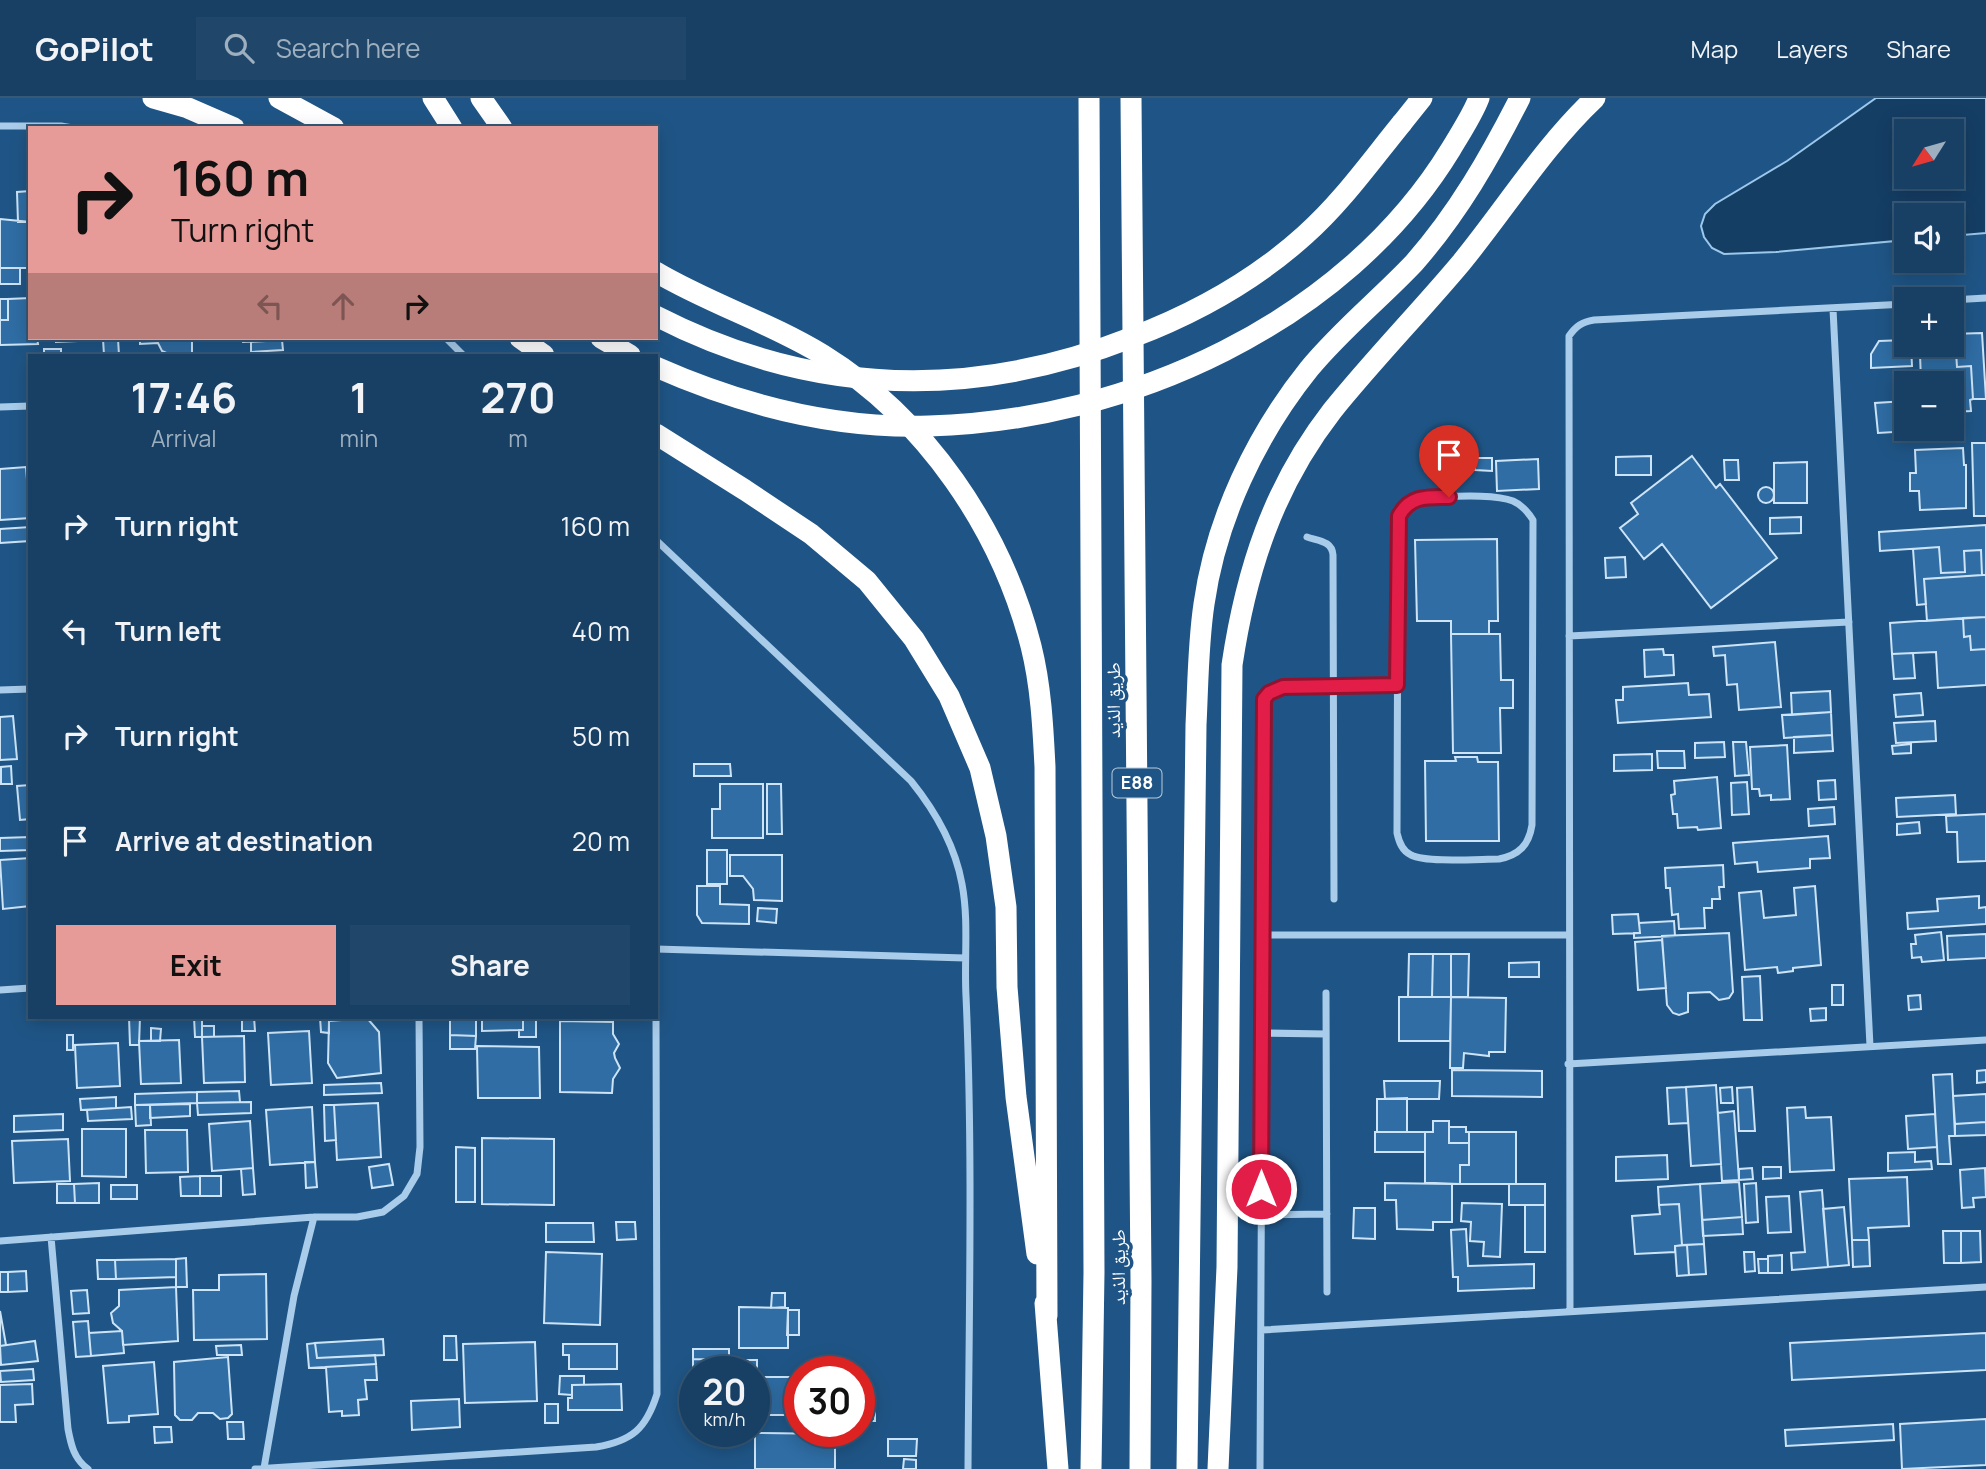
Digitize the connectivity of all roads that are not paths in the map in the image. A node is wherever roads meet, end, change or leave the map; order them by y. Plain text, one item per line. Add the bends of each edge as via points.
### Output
1 (153, 98) edge
2 (279, 98) edge
3 (433, 98) edge
4 (481, 98) edge
5 (1089, 98) edge
6 (1131, 98) edge
7 (1422, 98) edge
8 (1479, 98) edge
9 (1520, 98) edge
10 (1595, 98) edge
11 (0, 126) edge
12 (28, 126) edge
13 (28, 126) edge
14 (61, 126) edge
15 (229, 126) edge
16 (330, 126) edge
17 (451, 126) edge
18 (501, 126) edge
19 (658, 273) edge
20 (1986, 298) edge
21 (1964, 299) edge
22 (1894, 305) edge
23 (1833, 309) junction
24 (658, 317) edge
25 (448, 340) edge
26 (523, 340) edge
27 (605, 340) edge
28 (462, 354) edge
29 (543, 354) edge
30 (629, 354) edge
31 (658, 368) edge
32 (28, 406) edge
33 (0, 407) edge
34 (658, 436) edge
35 (1307, 537) dead end
36 (658, 542) edge
37 (1849, 622) junction
38 (1569, 636) junction
39 (1335, 685) junction
40 (1397, 685) junction
41 (28, 689) edge
42 (0, 690) edge
43 (1334, 899) dead end
44 (1263, 934) junction
45 (1569, 935) junction
46 (658, 949) edge
47 (965, 958) junction
48 (28, 988) edge
49 (0, 990) edge
50 (1326, 993) dead end
51 (419, 1019) edge
52 (656, 1019) edge
53 (1262, 1033) junction
54 (1326, 1034) junction
55 (1986, 1040) edge
56 (1870, 1046) junction
57 (1568, 1063) junction
58 (1327, 1214) junction
59 (1261, 1215) junction
60 (314, 1217) junction
61 (51, 1237) junction
62 (0, 1241) edge
63 (1986, 1287) edge
64 (1327, 1292) dead end
65 (1570, 1311) junction
66 (1047, 1316) junction
67 (1262, 1330) junction
68 (264, 1468) edge
69 (88, 1469) edge
70 (255, 1469) edge
71 (968, 1469) edge
72 (1058, 1469) edge
73 (1091, 1469) edge
74 (1140, 1469) edge
75 (1187, 1469) edge
76 (1218, 1469) edge
77 (1260, 1469) edge

1 - 15 highway
2 - 16 highway
3 - 17 highway
4 - 18 highway
5 - 73 highway, طريق الذيد / E88
6 - 74 highway, طريق الذيد / E88
7 - 24 highway, bridge via 1357,180 1305,235 1246,281 1181,319 1053,365 993,377 871,380 751,357
8 - 31 highway, bridge via 1434,177 1383,238 1318,293 1246,340 1180,372 1087,404 1003,421 927,426 852,423 777,410 704,388
9 - 75 highway via 1490,157 1452,215 1413,263 1338,336 1284,403 1238,489 1213,561 1204,603 1196,739
10 - 76 highway via 1332,412 1275,506 1240,610 1230,720 1227,1267
11 - 12 street
13 - 14 street
19 - 66 highway via 713,303 772,326 825,356 874,393 956,482 988,534 1013,589 1031,647 1042,707 1045,767
20 - 21 street
22 - 23 street
23 - 37 street
23 - 38 street via 1594,320 1574,328 1568,344
25 - 28 street
26 - 29 highway
27 - 30 highway
32 - 33 street
34 - 66 highway via 811,534 867,581 914,639 949,696 980,768 996,836 1006,907 1016,1097
35 - 39 street via 1327,543 1333,550
36 - 47 street via 911,781 929,804 951,847 962,884
37 - 38 street
37 - 56 street
38 - 45 street
39 - 40 street
39 - 43 street
39 - 44 street via 1283,687 1264,699
40 - 40 street via 1398,527 1404,507 1423,497 1502,498 1526,509 1535,531 1532,825 1530,838 1512,857 1421,858 1404,850 1397,833
41 - 42 street
44 - 45 street
44 - 53 street
45 - 57 street
46 - 47 street
47 - 71 street
48 - 49 street
50 - 54 street
51 - 60 street via 417,1174 404,1196 383,1212
52 - 68 street via 657,1394 650,1415 637,1432 618,1444 596,1447
53 - 54 street
53 - 59 street
54 - 58 street
55 - 56 street
56 - 57 street
57 - 65 street
58 - 59 street
58 - 64 street
59 - 67 street
60 - 61 street
60 - 68 street via 294,1296
61 - 62 street
61 - 69 street via 68,1429 72,1449
63 - 65 street
65 - 67 street
66 - 72 highway
67 - 77 street
68 - 70 street

